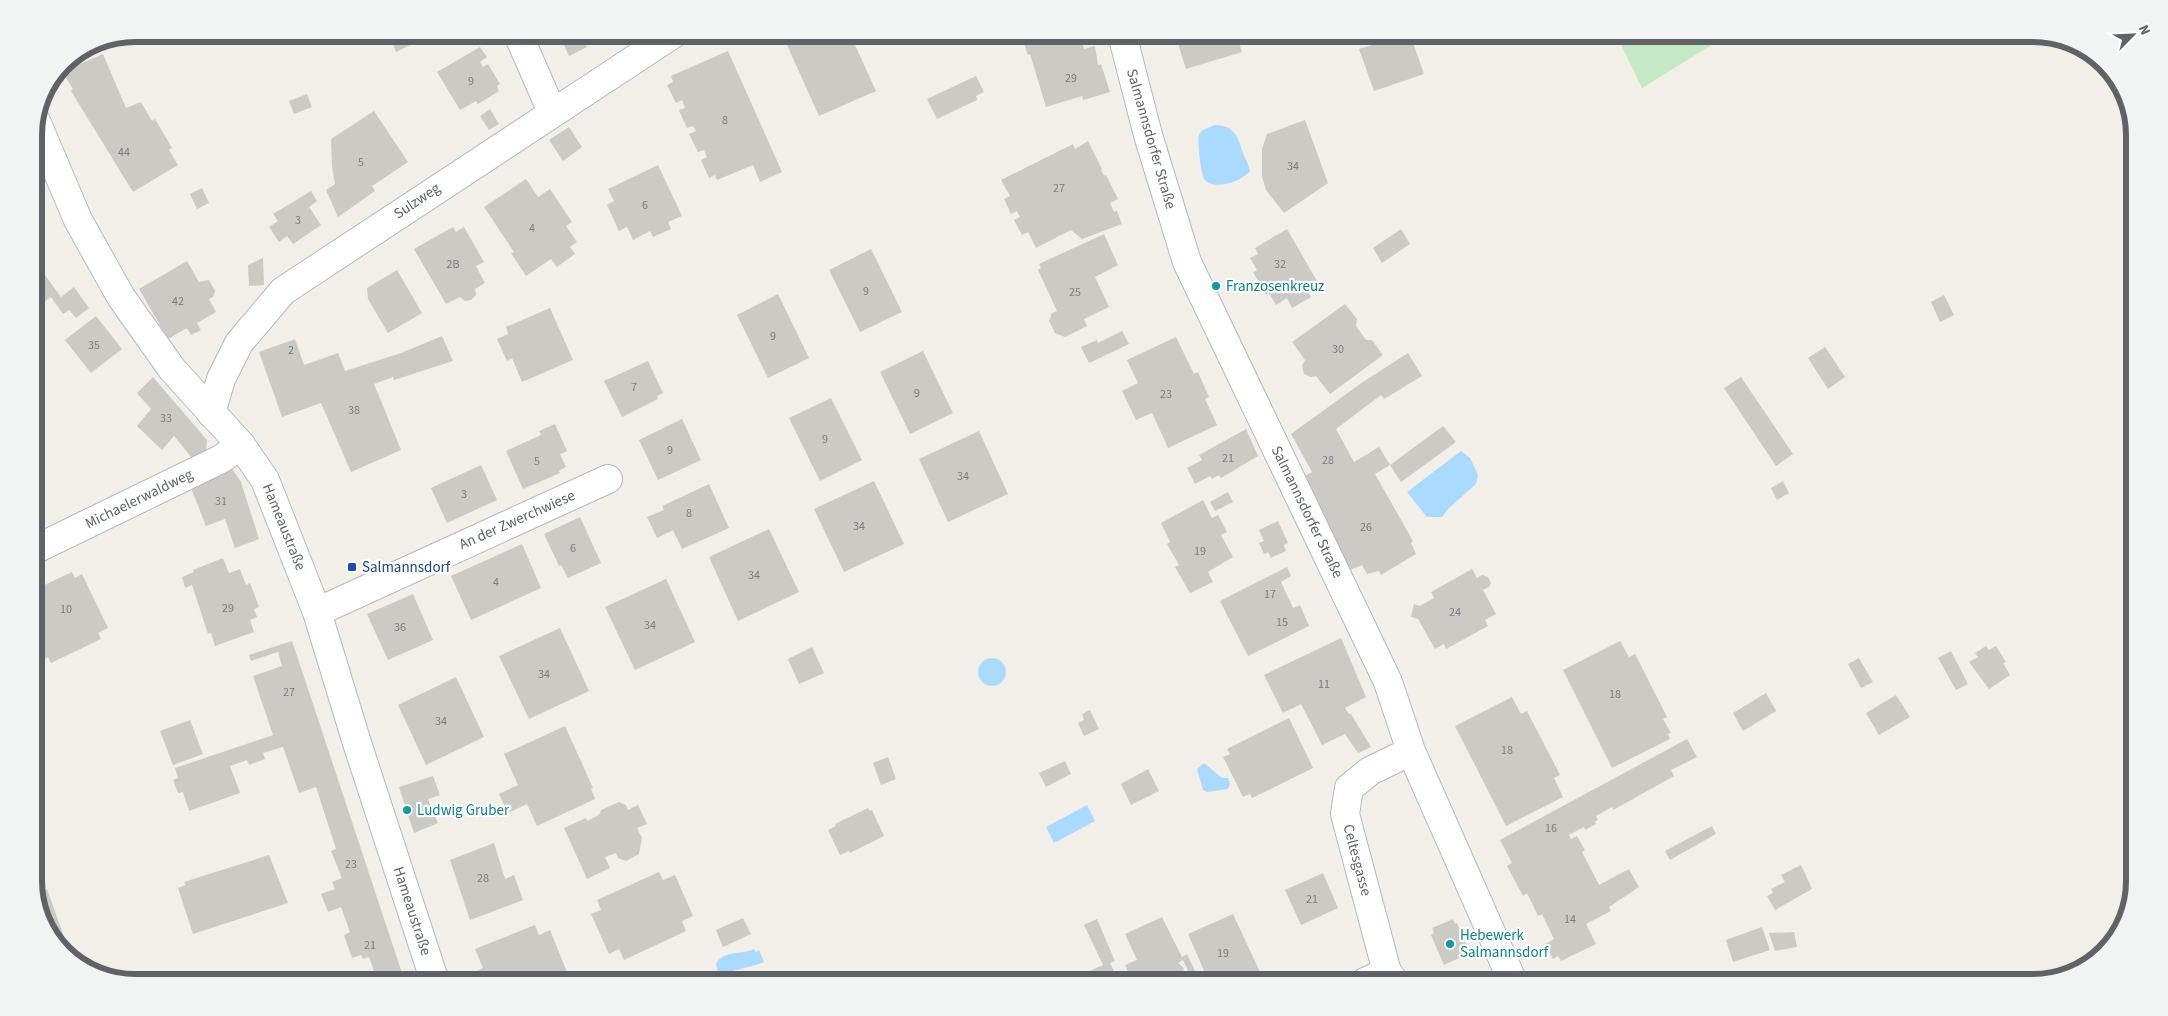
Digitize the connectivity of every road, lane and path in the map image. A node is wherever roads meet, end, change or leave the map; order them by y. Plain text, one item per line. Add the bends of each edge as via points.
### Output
1 (521, 42) edge
2 (661, 42) edge
3 (1124, 42) edge
4 (552, 112) junction
5 (43, 138) edge
6 (212, 413) junction
7 (241, 445) junction
8 (608, 480) dead end
9 (43, 546) edge
10 (317, 612) junction
11 (1411, 750) junction
12 (432, 974) edge
13 (1381, 974) edge
14 (1509, 974) edge

1 - 4 street
2 - 4 street, Sulzweg
3 - 11 street, Salmannsdorfer Straße via 1148,135 1187,262 1388,682
4 - 6 street, Sulzweg via 283,291 239,343 221,379
5 - 6 street, Hameaustraße via 78,220 108,276 154,348
6 - 7 street, Hameaustraße
7 - 9 street, Michaelerwaldweg via 221,459
7 - 10 street, Hameaustraße via 265,480
8 - 10 street, An der Zwerchwiese
10 - 12 street, Hameaustraße
11 - 13 street, Celtesgasse via 1370,771 1349,788 1345,814
11 - 14 street, Salmannsdorfer Straße

